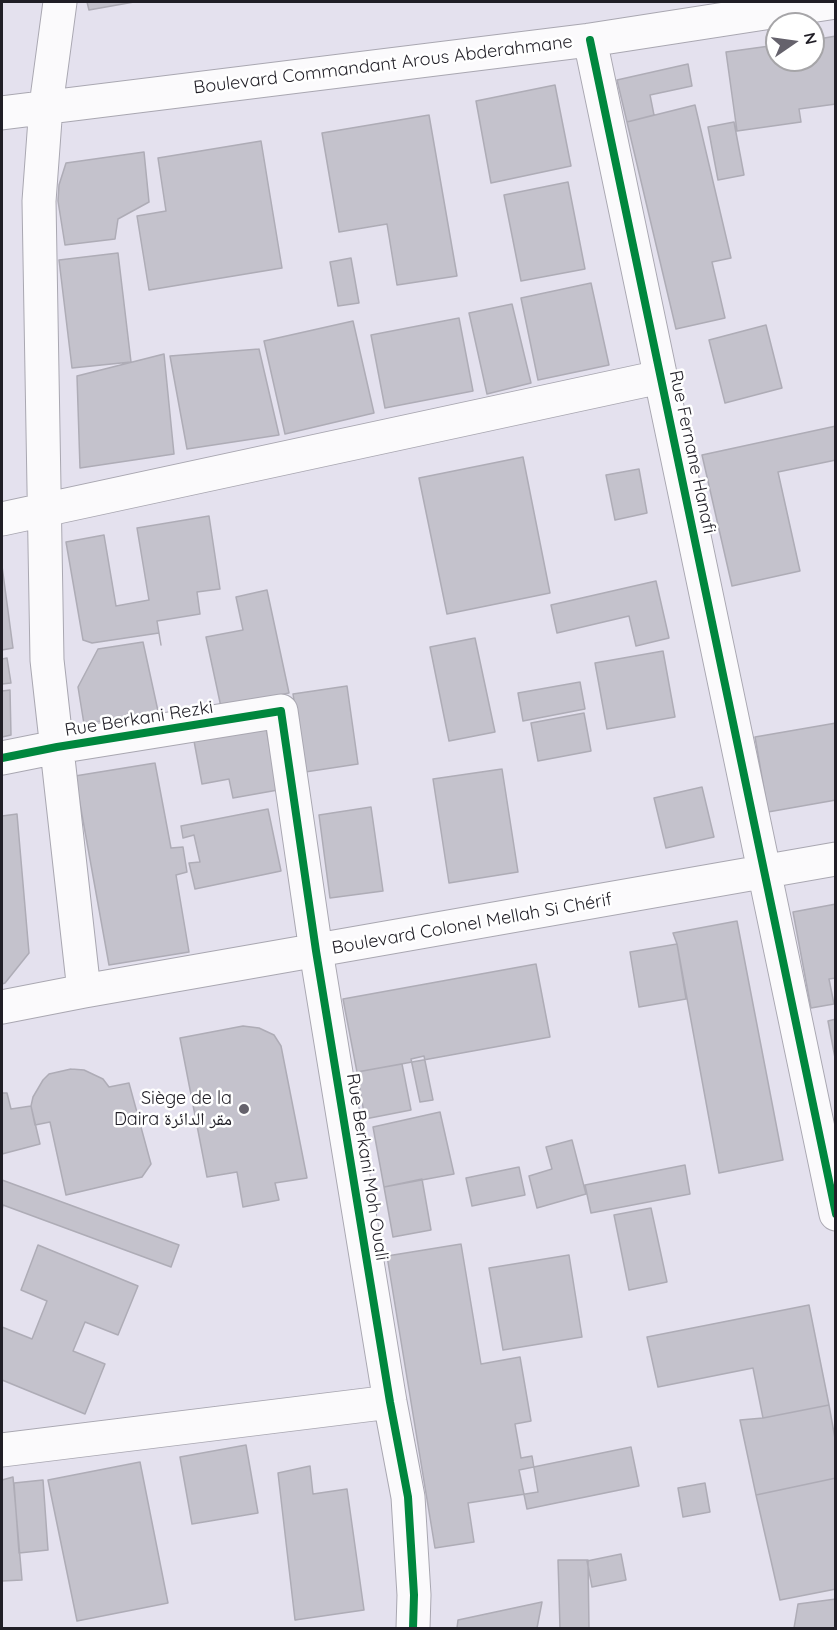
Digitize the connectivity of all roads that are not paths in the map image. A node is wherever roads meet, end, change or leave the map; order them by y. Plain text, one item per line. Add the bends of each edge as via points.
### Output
1 (60, 2) edge
2 (835, 2) edge
3 (590, 40) junction
4 (46, 106) junction
5 (2, 113) edge
6 (660, 377) junction
7 (44, 510) junction
8 (2, 519) edge
9 (281, 711) joint
10 (57, 747) junction
11 (2, 758) edge
12 (836, 859) edge
13 (764, 872) junction
14 (316, 951) junction
15 (84, 991) junction
16 (2, 1007) edge
17 (836, 1214) edge
18 (390, 1402) junction
19 (2, 1450) edge
20 (413, 1629) edge

1 - 4 street
2 - 3 street, Boulevard Commandant Arous Abderahmane
3 - 4 street, Boulevard Commandant Arous Abderahmane
3 - 6 street, Rue Fernane Hanafi
4 - 5 street, Boulevard Commandant Arous Abderahmane
4 - 7 street via 39,201
6 - 7 street
6 - 13 street, Rue Fernane Hanafi
7 - 8 street
7 - 10 street via 47,660
9 - 10 street, Rue Berkani Rezki
9 - 14 street, Rue Berkani Moh Ouali
10 - 11 street, Rue Berkani Rezki
10 - 15 street
12 - 13 street, Boulevard Colonel Mellah Si Chérif
13 - 14 street, Boulevard Colonel Mellah Si Chérif
13 - 17 street, Rue Fernane Hanafi
14 - 15 street, Boulevard Colonel Mellah Si Chérif
14 - 18 street, Rue Berkani Moh Ouali
15 - 16 street, Boulevard Colonel Mellah Si Chérif
18 - 19 street
18 - 20 street, Rue Berkani Moh Ouali via 408,1497

